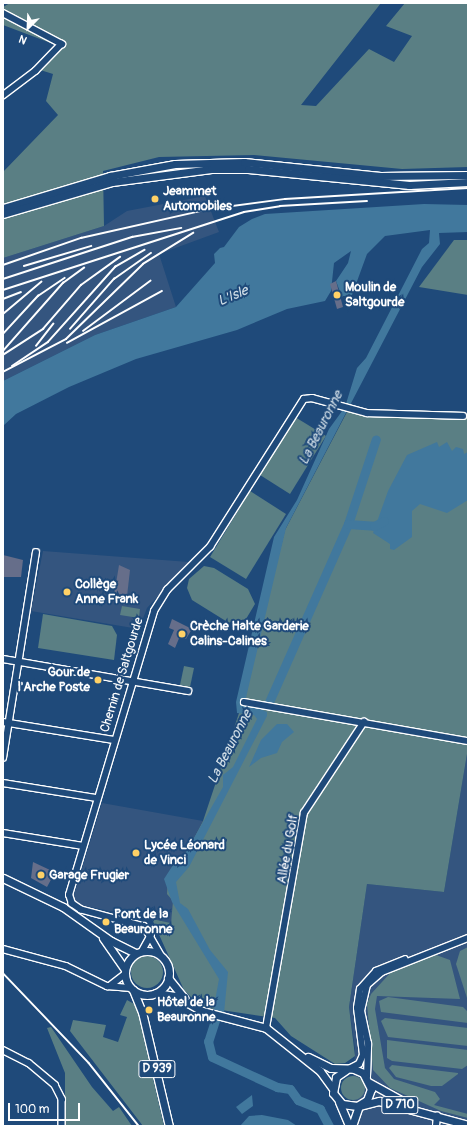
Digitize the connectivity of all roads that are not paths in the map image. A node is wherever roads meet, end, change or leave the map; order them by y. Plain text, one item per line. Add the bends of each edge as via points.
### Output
1 (3, 13) edge
2 (3, 96) edge
3 (468, 175) edge
4 (379, 180) junction
5 (468, 182) edge
6 (3, 208) edge
7 (3, 214) edge
8 (463, 416) dead end
9 (36, 553) dead end
10 (3, 659) edge
11 (18, 661) junction
12 (132, 681) junction
13 (188, 691) dead end
14 (244, 702) dead end
15 (364, 722) junction
16 (6, 723) edge
17 (114, 740) junction
18 (468, 741) edge
19 (3, 758) edge
20 (3, 783) edge
21 (97, 798) junction
22 (3, 833) edge
23 (83, 846) junction
24 (3, 878) edge
25 (95, 929) junction
26 (151, 935) junction
27 (468, 938) edge
28 (449, 945) junction
29 (3, 950) edge
30 (139, 952) junction
31 (161, 956) junction
32 (125, 971) junction
33 (168, 978) junction
34 (107, 986) junction
35 (132, 989) junction
36 (156, 993) junction
37 (149, 995) junction
38 (190, 1006) junction
39 (142, 1012) junction
40 (267, 1025) junction
41 (293, 1048) junction
42 (3, 1050) edge
43 (347, 1070) junction
44 (369, 1080) junction
45 (333, 1089) junction
46 (338, 1100) junction
47 (362, 1104) junction
48 (437, 1116) junction
49 (468, 1125) edge
50 (62, 1126) edge
51 (169, 1126) edge
52 (349, 1126) edge
53 (352, 1126) edge
54 (436, 1126) edge

1 - 2 street via 62,44 36,71
3 - 4 main road
4 - 5 main road
4 - 6 main road via 274,163 175,164 110,176
4 - 7 main road via 248,169 193,170 112,182
8 - 12 street, Chemin de Saltgourde via 350,410 312,398 298,403 210,547 167,590 154,611
9 - 11 street
10 - 11 street
11 - 12 street
11 - 16 street
12 - 13 street
12 - 17 street, Chemin de Saltgourde
14 - 15 street
15 - 18 street
15 - 40 street, Allée du Golf via 304,813
16 - 17 street
16 - 19 street
17 - 21 street, Chemin de Saltgourde
20 - 21 street
21 - 23 street, Chemin de Saltgourde
22 - 23 street
23 - 26 street, Chemin de Saltgourde via 69,891 72,904 84,911 140,925
24 - 25 main road via 63,907
25 - 30 main road
25 - 32 main road
26 - 30 street
26 - 31 street, Chemin de Saltgourde
27 - 28 street
28 - 43 street via 383,966 366,981 356,1008 363,1055 356,1066
28 - 44 street via 382,972 367,986 361,1011 368,1044
29 - 34 street via 66,966
30 - 31 main road
30 - 32 main road
31 - 33 main road via 168,966
32 - 34 street via 116,983
32 - 35 main road
33 - 36 main road
33 - 38 main road
34 - 35 street
35 - 37 main road
35 - 39 main road, D 939
36 - 37 main road
36 - 38 main road via 175,996
37 - 39 main road via 142,1002
38 - 40 main road via 224,1017
39 - 51 main road, D 939
40 - 41 main road
41 - 43 main road via 331,1068
41 - 45 main road via 326,1077
42 - 50 street via 29,1063 55,1085 62,1099
43 - 44 main road via 359,1070
43 - 45 main road via 336,1077
44 - 47 main road via 370,1095
44 - 48 main road, D 710 via 386,1095
45 - 46 main road
46 - 47 main road via 352,1107
46 - 52 main road
47 - 48 main road, D 710 via 385,1101
47 - 53 main road via 355,1113
48 - 49 main road, D 710
48 - 54 street

